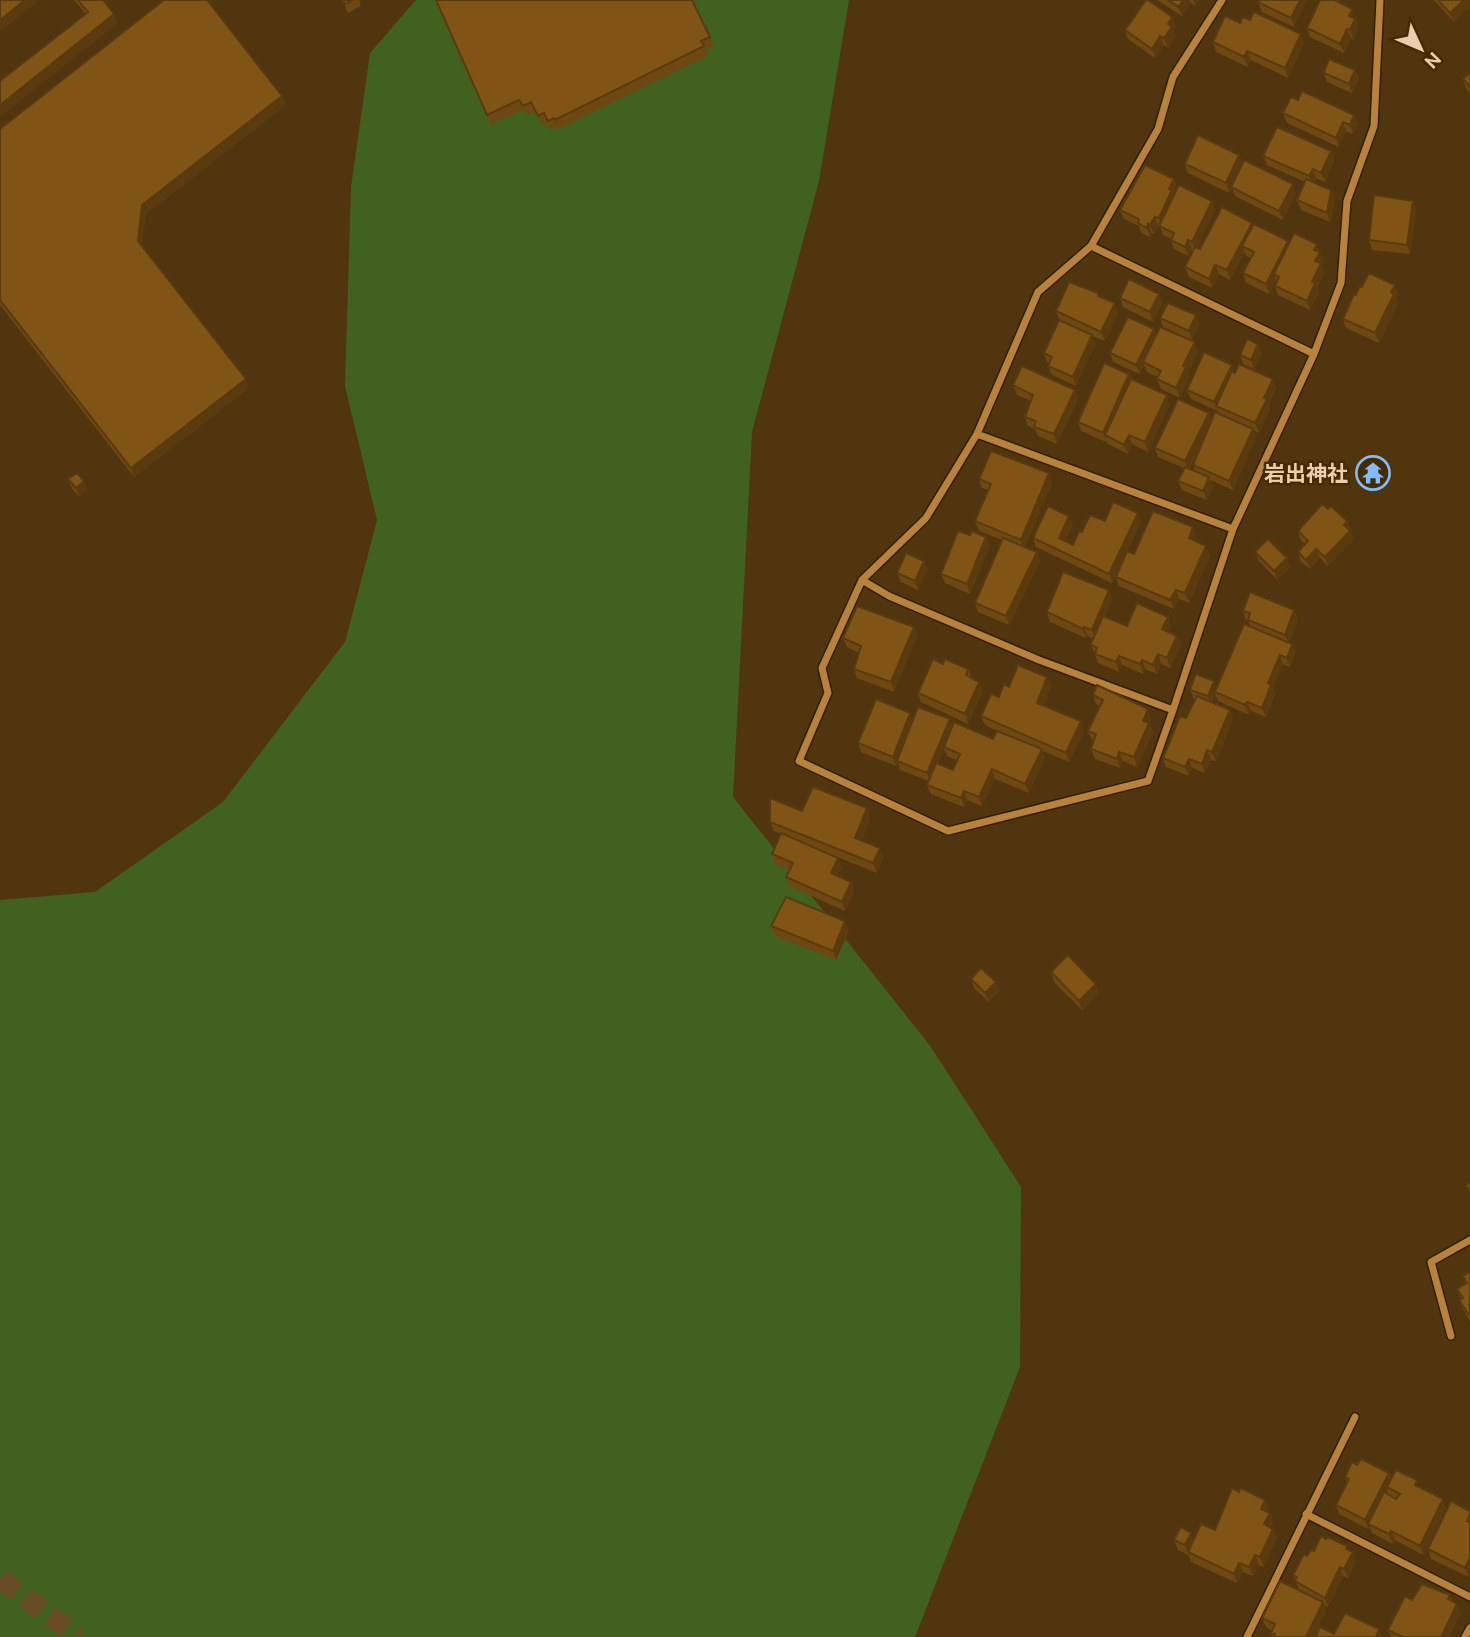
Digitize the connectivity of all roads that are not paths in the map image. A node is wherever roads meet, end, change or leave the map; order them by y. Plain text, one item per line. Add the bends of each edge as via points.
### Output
1 (1222, 0) edge
2 (1380, 0) edge
3 (1091, 246) junction
4 (1314, 354) junction
5 (977, 434) junction
6 (1233, 530) junction
7 (862, 580) junction
8 (1172, 710) junction
9 (1470, 1240) edge
10 (1451, 1336) dead end
11 (1355, 1417) dead end
12 (1306, 1514) junction
13 (1470, 1597) edge
14 (1470, 1628) edge
15 (1247, 1637) edge
16 (1465, 1637) edge

1 - 3 street via 1173,77 1158,130
2 - 4 street via 1374,126 1347,201 1341,283
3 - 4 street
3 - 5 street via 1038,292
4 - 6 street
5 - 6 street
5 - 7 street via 926,518
6 - 8 street
7 - 8 street via 1039,660
7 - 8 street via 822,668 828,693 799,761 948,831 1148,781
9 - 10 street via 1431,1262
11 - 12 street
12 - 13 street
12 - 15 street
14 - 16 street

